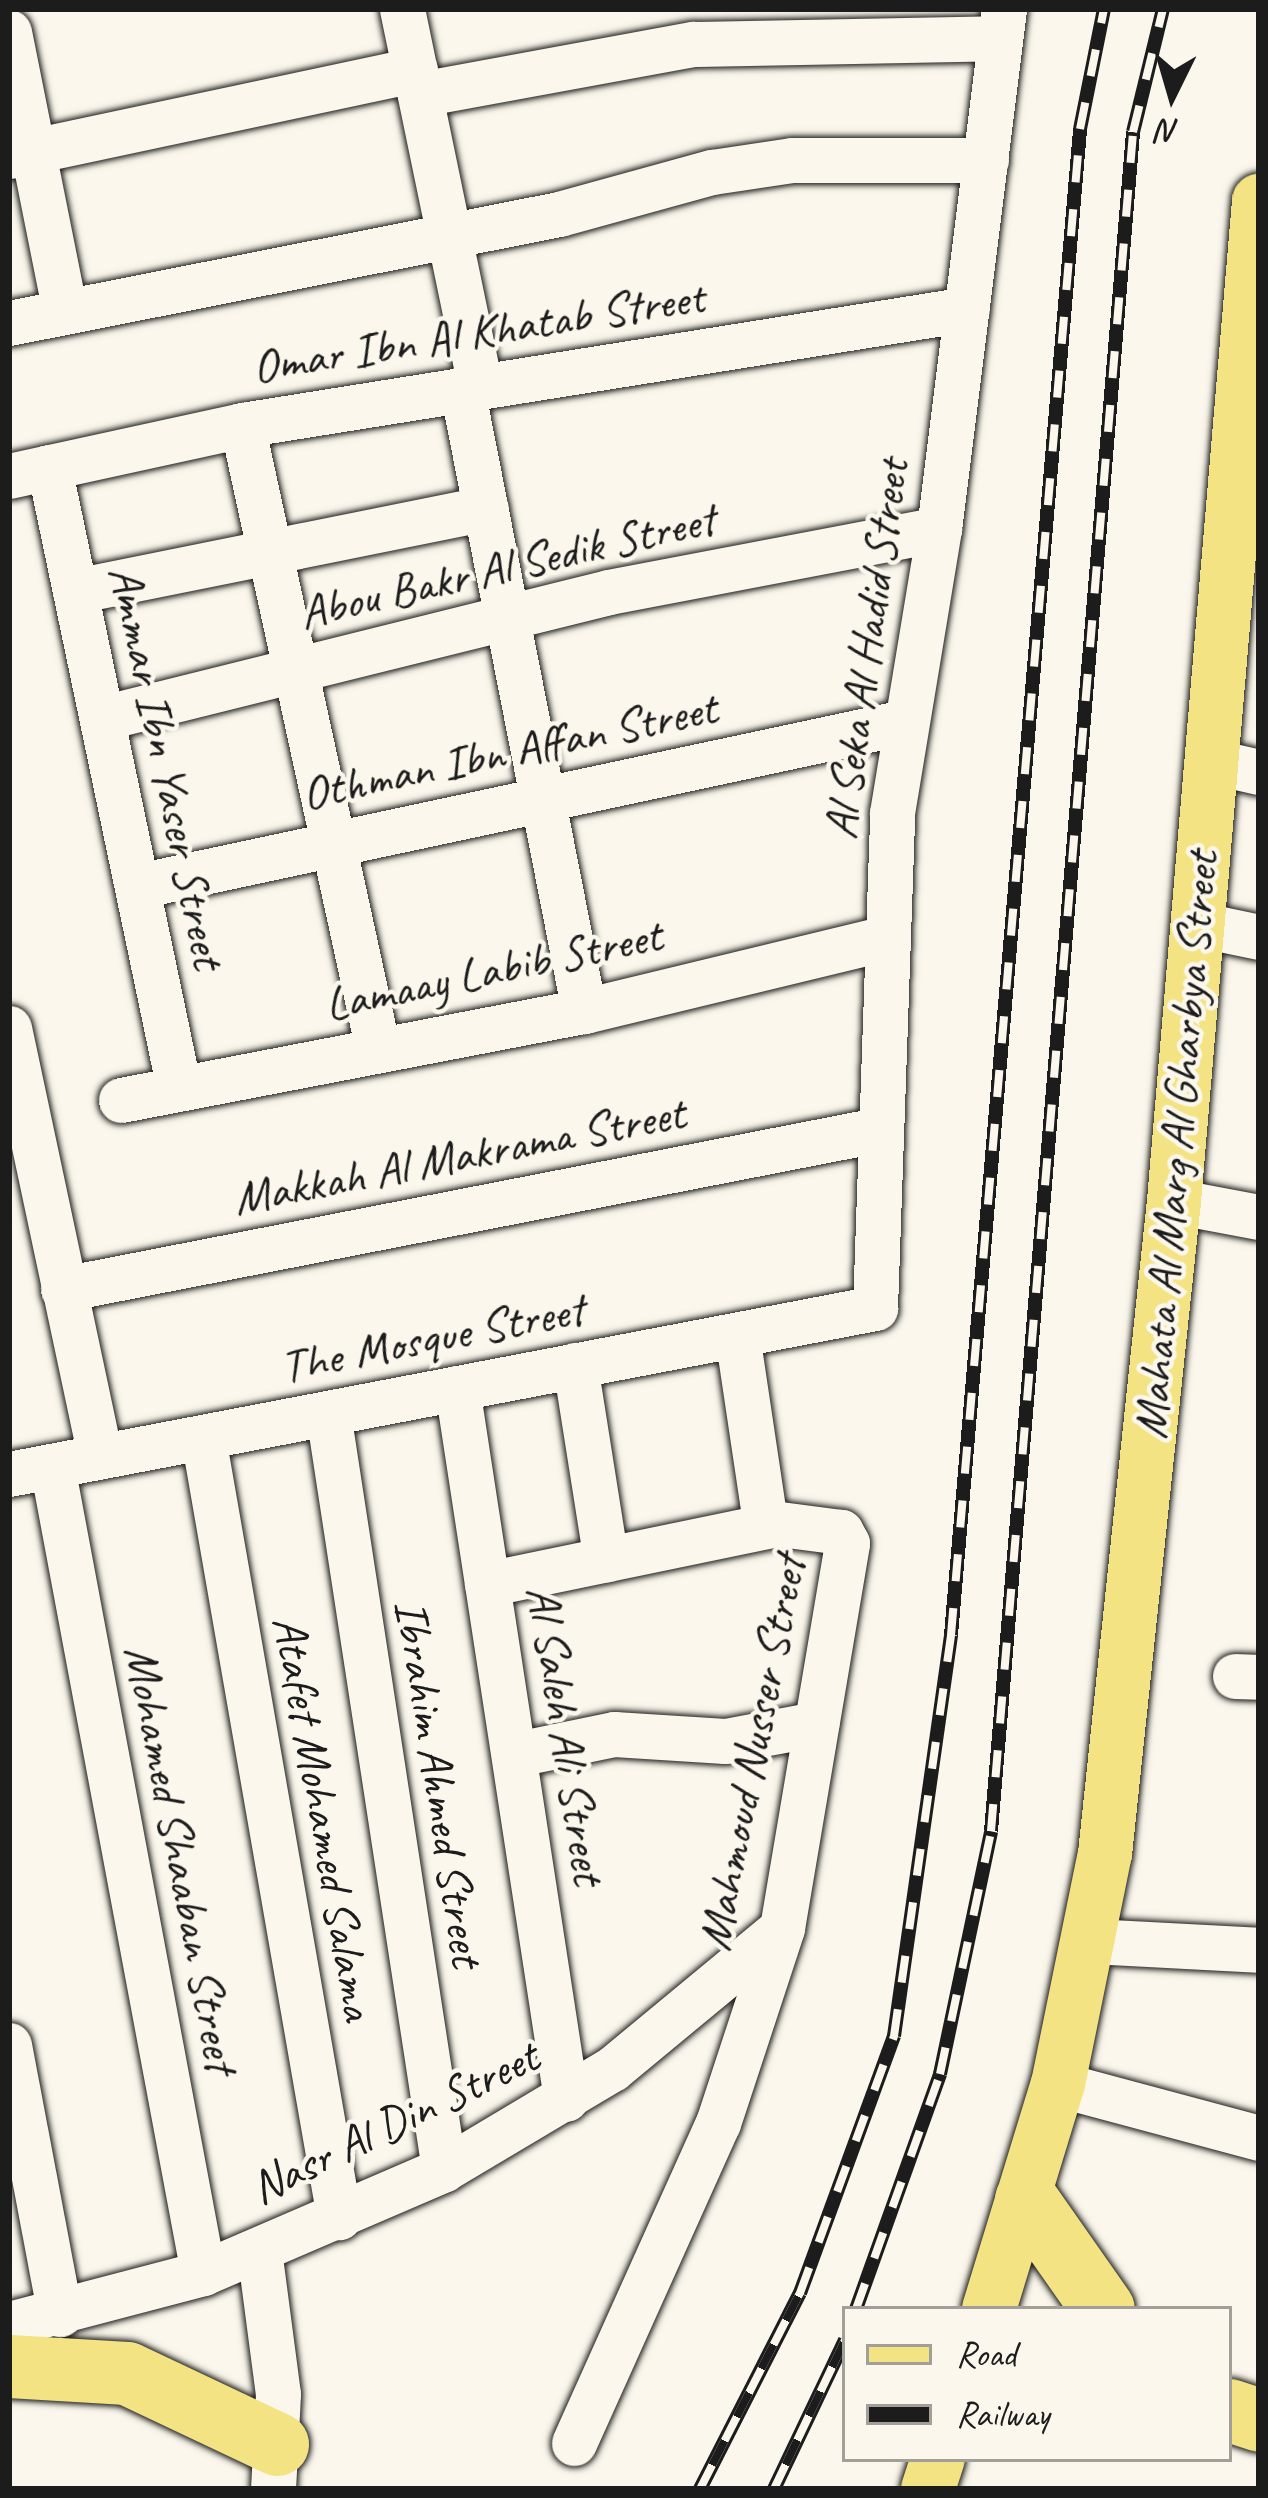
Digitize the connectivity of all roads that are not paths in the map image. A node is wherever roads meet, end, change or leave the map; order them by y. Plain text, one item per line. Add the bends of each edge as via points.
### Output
1 (402, 9) edge
2 (1002, 24) edge
3 (9, 32) edge
4 (417, 82) junction
5 (21, 154) edge
6 (986, 160) junction
7 (1259, 204) edge
8 (450, 230) junction
9 (967, 309) junction
10 (65, 310) junction
11 (9, 322) edge
12 (471, 388) junction
13 (242, 424) junction
14 (29, 472) edge
15 (486, 508) junction
16 (939, 529) junction
17 (270, 551) junction
18 (75, 591) junction
19 (1242, 608) edge
20 (508, 620) junction
21 (296, 671) junction
22 (102, 718) junction
23 (904, 722) junction
24 (1235, 766) edge
25 (545, 798) junction
26 (335, 843) junction
27 (138, 886) junction
28 (1198, 924) junction
29 (1259, 937) edge
30 (886, 938) junction
31 (584, 1011) junction
32 (9, 1028) edge
33 (378, 1050) junction
34 (179, 1089) junction
35 (121, 1100) dead end
36 (877, 1130) junction
37 (1174, 1201) junction
38 (1259, 1217) edge
39 (63, 1288) junction
40 (875, 1308) joint
41 (737, 1335) junction
42 (575, 1365) junction
43 (457, 1388) junction
44 (328, 1413) junction
45 (203, 1437) junction
46 (100, 1456) junction
47 (30, 1470) edge
48 (768, 1526) junction
49 (606, 1560) junction
50 (487, 1584) junction
51 (816, 1724) junction
52 (517, 1754) junction
53 (782, 1928) junction
54 (1090, 1941) junction
55 (1259, 1950) edge
56 (9, 2045) edge
57 (1058, 2084) junction
58 (566, 2099) junction
59 (1259, 2138) edge
60 (444, 2169) junction
61 (1026, 2199) junction
62 (339, 2217) junction
63 (259, 2250) junction
64 (203, 2272) junction
65 (990, 2306) edge
66 (1101, 2306) edge
67 (60, 2314) junction
68 (9, 2324) edge
69 (9, 2366) edge
70 (574, 2444) dead end
71 (275, 2467) edge

1 - 4 street
2 - 4 street via 693,44
2 - 6 street, Al Seka Al Hadid Street
3 - 5 street
4 - 5 street
4 - 8 street
5 - 10 street
6 - 8 street via 792,160
6 - 9 street, Al Seka Al Hadid Street
7 - 19 main road, Mahata Al Marg Al Gharbya Street
8 - 10 street
8 - 12 street
9 - 12 street, Omar Ibn Al Khatab Street
9 - 16 street, Al Seka Al Hadid Street
10 - 11 street
12 - 13 street, Omar Ibn Al Khatab Street
12 - 15 street
13 - 14 street, Omar Ibn Al Khatab Street
13 - 17 street
14 - 18 street, Ammar Ibn Yaser Street
15 - 17 street
15 - 20 street
16 - 20 street, Abou Bakr Al Sedik Street
16 - 23 street, Al Seka Al Hadid Street
17 - 18 street
17 - 21 street
18 - 22 street, Ammar Ibn Yaser Street
19 - 24 main road, Mahata Al Marg Al Gharbya Street
20 - 21 street, Abou Bakr Al Sedik Street
20 - 25 street
21 - 22 street, Abou Bakr Al Sedik Street
21 - 26 street
22 - 27 street, Ammar Ibn Yaser Street
23 - 25 street, Othman Ibn Affan Street
23 - 30 street, Al Seka Al Hadid Street
24 - 28 main road, Mahata Al Marg Al Gharbya Street
25 - 26 street, Othman Ibn Affan Street
25 - 31 street
26 - 27 street, Othman Ibn Affan Street
26 - 33 street
27 - 34 street, Ammar Ibn Yaser Street
28 - 29 street
28 - 37 main road, Mahata Al Marg Al Gharbya Street
30 - 31 street, Lamaay Labib Street
30 - 36 street, Al Seka Al Hadid Street
31 - 33 street, Lamaay Labib Street
32 - 39 street
33 - 34 street, Lamaay Labib Street
34 - 35 street, Lamaay Labib Street
36 - 39 street, Makkah Al Makrama Street
36 - 40 street, Al Seka Al Hadid Street
37 - 38 street
37 - 54 main road, Mahata Al Marg Al Gharbya Street
39 - 46 street
40 - 41 street, The Mosque Street
41 - 42 street, The Mosque Street
41 - 48 street, Mahmoud Nusser Street
42 - 43 street, The Mosque Street
42 - 49 street
43 - 44 street, The Mosque Street
43 - 50 street, Al Saleh Ali Street
44 - 45 street, The Mosque Street
44 - 60 street, Ibrahim Ahmed Street
45 - 46 street, The Mosque Street
45 - 62 street, Atafet Mohamed Salama
46 - 47 street, The Mosque Street
47 - 64 street, Mohamed Shaaban Street
48 - 49 street
48 - 51 street, Mahmoud Nusser Street via 847,1538
49 - 50 street
50 - 52 street, Al Saleh Ali Street
51 - 52 street via 725,1741 614,1734
51 - 53 street, Mahmoud Nusser Street
52 - 58 street, Al Saleh Ali Street
53 - 58 street, Nasr Al Din Street
53 - 70 street, Mahmoud Nusser Street via 718,2123
54 - 55 street
54 - 57 main road, Mahata Al Marg Al Gharbya Street
56 - 67 street
57 - 59 street
57 - 61 main road, Mahata Al Marg Al Gharbya Street
58 - 60 street, Nasr Al Din Street
60 - 62 street, Nasr Al Din Street
61 - 65 main road, Mahata Al Marg Al Gharbya Street
61 - 66 highway
62 - 63 street, Nasr Al Din Street
63 - 64 street, Nasr Al Din Street
63 - 71 street via 275,2345
64 - 67 street, Nasr Al Din Street
67 - 68 street, Nasr Al Din Street
69 - 71 highway via 127,2373

